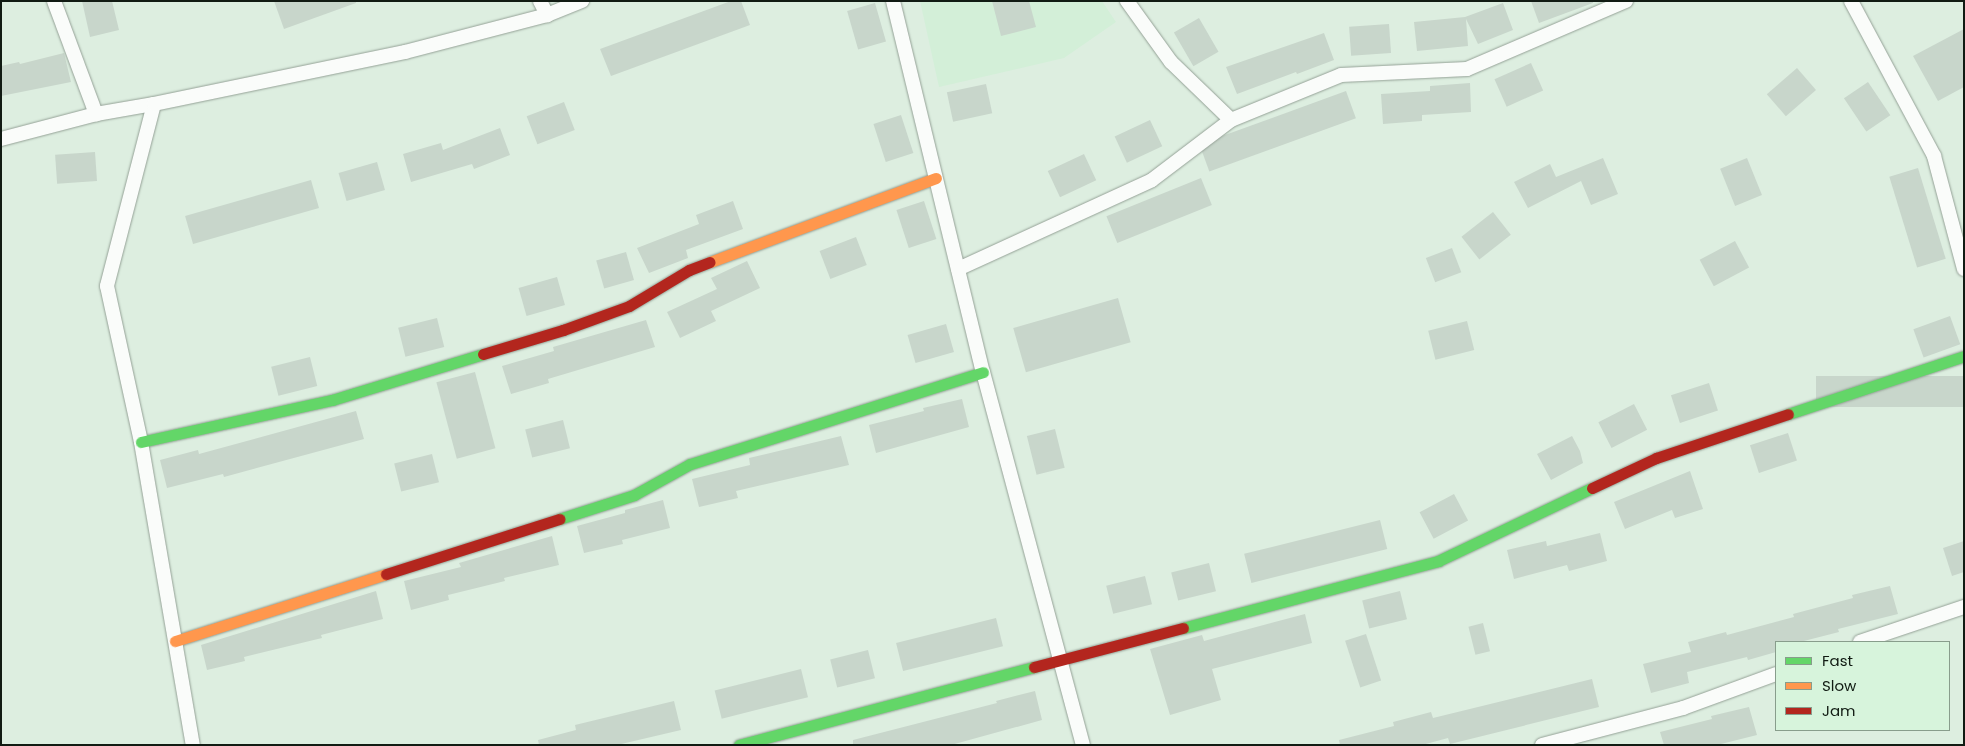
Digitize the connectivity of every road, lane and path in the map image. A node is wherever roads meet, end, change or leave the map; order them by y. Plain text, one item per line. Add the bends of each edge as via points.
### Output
1 (54, 1) edge
2 (540, 1) edge
3 (582, 1) edge
4 (893, 1) edge
5 (1127, 1) edge
6 (1626, 1) edge
7 (1851, 1) edge
8 (547, 15) junction
9 (154, 104) junction
10 (96, 114) junction
11 (1231, 120) junction
12 (1, 139) edge
13 (936, 178) junction
14 (958, 269) junction
15 (1964, 269) edge
16 (1964, 356) edge
17 (983, 372) junction
18 (141, 442) junction
19 (1964, 607) edge
20 (175, 641) junction
21 (1863, 641) edge
22 (1061, 658) junction
23 (1775, 674) edge
24 (766, 741) edge
25 (193, 745) edge
26 (739, 745) edge
27 (1083, 745) edge
28 (1542, 745) edge

1 - 10 street
2 - 8 street
3 - 8 street
4 - 13 street
5 - 11 street via 1171,62
6 - 11 street via 1468,69 1341,75
7 - 15 street via 1934,156
8 - 9 street via 405,52
9 - 10 street
9 - 18 street via 107,286
10 - 12 street
11 - 14 street via 1152,180
13 - 14 street
13 - 18 street via 689,270 629,306 563,330 332,400
14 - 17 street
16 - 22 street via 1656,458 1438,561
17 - 20 street via 690,464 634,495
17 - 22 street
18 - 20 street
19 - 21 street
20 - 25 street
22 - 24 street
22 - 27 street
23 - 28 street via 1684,708
24 - 26 street

